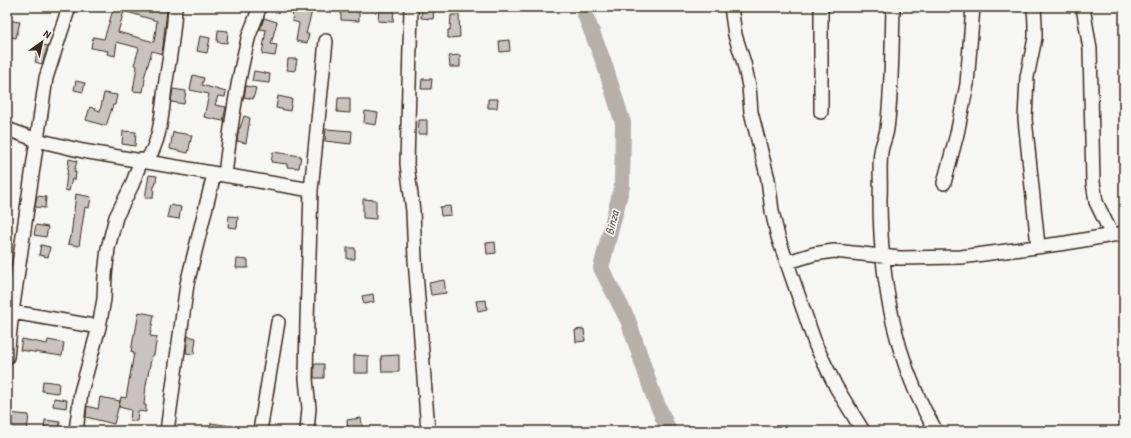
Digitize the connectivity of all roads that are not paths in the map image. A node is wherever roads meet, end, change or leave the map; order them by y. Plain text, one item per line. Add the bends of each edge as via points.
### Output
1 (69, 7) edge
2 (175, 7) edge
3 (259, 7) edge
4 (411, 7) edge
5 (731, 7) edge
6 (821, 7) edge
7 (893, 7) edge
8 (973, 7) edge
9 (1034, 7) edge
10 (1083, 7) edge
11 (326, 41) dead end
12 (821, 112) dead end
13 (7, 129) edge
14 (37, 140) junction
15 (143, 161) junction
16 (220, 174) junction
17 (944, 183) dead end
18 (311, 190) junction
19 (1118, 234) edge
20 (1038, 246) junction
21 (882, 256) junction
22 (788, 262) junction
23 (10, 311) edge
24 (278, 322) dead end
25 (99, 327) junction
26 (7, 358) edge
27 (76, 431) edge
28 (167, 431) edge
29 (260, 431) edge
30 (308, 431) edge
31 (428, 431) edge
32 (862, 431) edge
33 (936, 431) edge

1 - 14 street via 46,78
2 - 15 street via 159,129 151,155
3 - 16 street via 249,37
4 - 31 street via 407,164 413,211
5 - 22 street via 735,35 744,63 751,112 768,179 775,224
6 - 12 street
7 - 21 street via 887,128 881,152
8 - 17 street via 967,84
9 - 20 street via 1035,38 1027,77 1025,119
10 - 19 street via 1090,49 1093,182 1096,202
11 - 18 street
13 - 14 street
14 - 15 street
14 - 23 street
15 - 16 street
15 - 25 street via 116,218 108,248
16 - 18 street
16 - 28 street via 187,284
18 - 30 street via 306,379
19 - 20 street
20 - 21 street via 961,257
21 - 22 street via 834,251
21 - 33 street via 888,300 899,344 911,380
22 - 32 street via 816,346
23 - 25 street
23 - 26 street
24 - 29 street
25 - 27 street via 81,392

